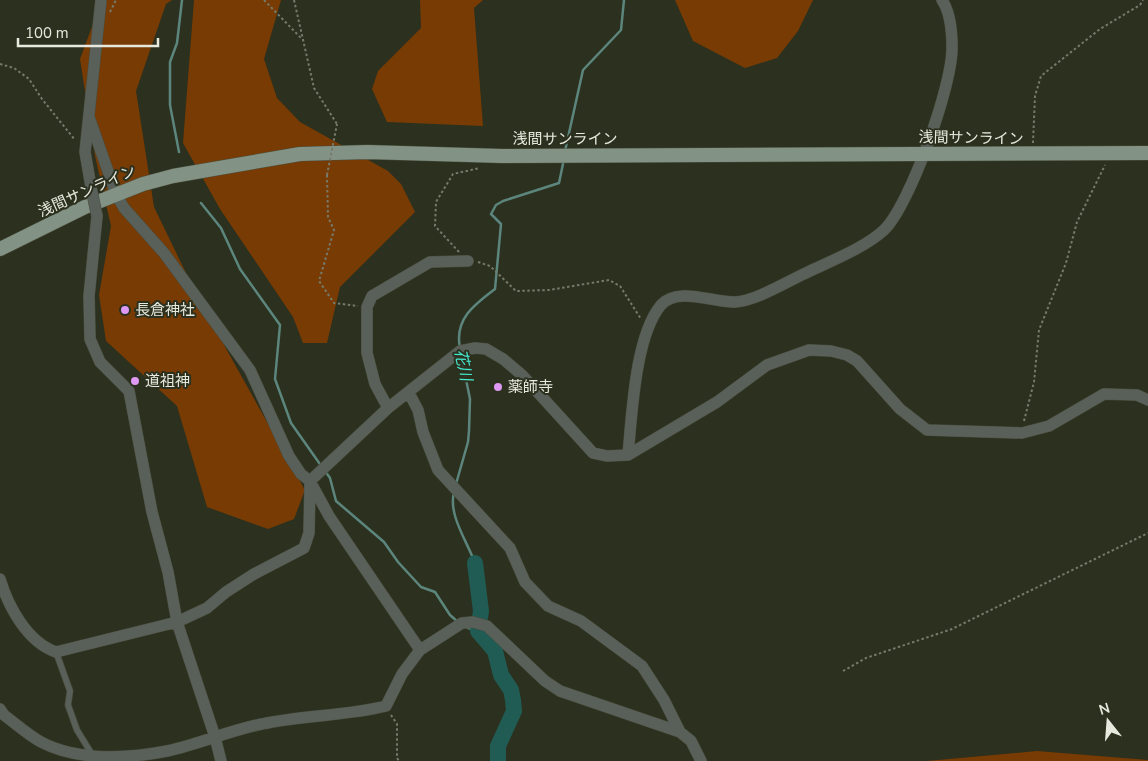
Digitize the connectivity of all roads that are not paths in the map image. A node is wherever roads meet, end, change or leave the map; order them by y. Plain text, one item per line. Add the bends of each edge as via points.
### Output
1 (101, 0) edge
2 (942, 0) edge
3 (89, 117) junction
4 (924, 153) junction
5 (1148, 153) edge
6 (116, 194) junction
7 (0, 249) edge
8 (468, 261) road end
9 (409, 392) junction
10 (1148, 400) edge
11 (388, 408) junction
12 (628, 454) junction
13 (310, 482) junction
14 (0, 579) edge
15 (177, 622) junction
16 (420, 650) junction
17 (56, 652) junction
18 (0, 709) edge
19 (680, 732) junction
20 (215, 736) junction
21 (97, 758) edge
22 (221, 761) edge
23 (701, 761) edge

1 - 3 street
2 - 4 street via 952,48 945,90
3 - 6 street
3 - 15 street, bridge via 85,152 97,216 88,296 90,339 100,362 129,391
4 - 5 main road, 浅間サンライン
4 - 6 main road, 浅間サンライン via 300,154 173,176
4 - 12 street via 899,208 885,229 872,239 757,295 735,302 690,296 662,304 649,328 636,369
6 - 7 main road, 浅間サンライン
6 - 13 street via 250,370 289,456
8 - 11 street via 430,262 372,296 368,307 367,353 375,384
9 - 11 street
9 - 12 street via 460,351 486,349 522,375 593,453 608,456
9 - 19 street via 438,470 510,548 525,582 548,606 581,621 642,666
10 - 12 street via 1124,393 1104,394 1049,426 1022,433 927,430 900,409 847,355 810,350 767,365 717,402
11 - 13 street
13 - 15 street via 310,513 304,548 254,574 207,608
13 - 16 street via 329,516
14 - 17 street via 6,600 16,616 45,648
15 - 17 street
15 - 20 street
16 - 19 street via 462,623 482,623 560,691
16 - 20 street via 402,674 386,706 287,719
17 - 21 lane via 70,690 68,705 77,730
18 - 21 street via 40,742 62,751
19 - 23 street via 691,741
20 - 21 street via 168,751
20 - 22 street

